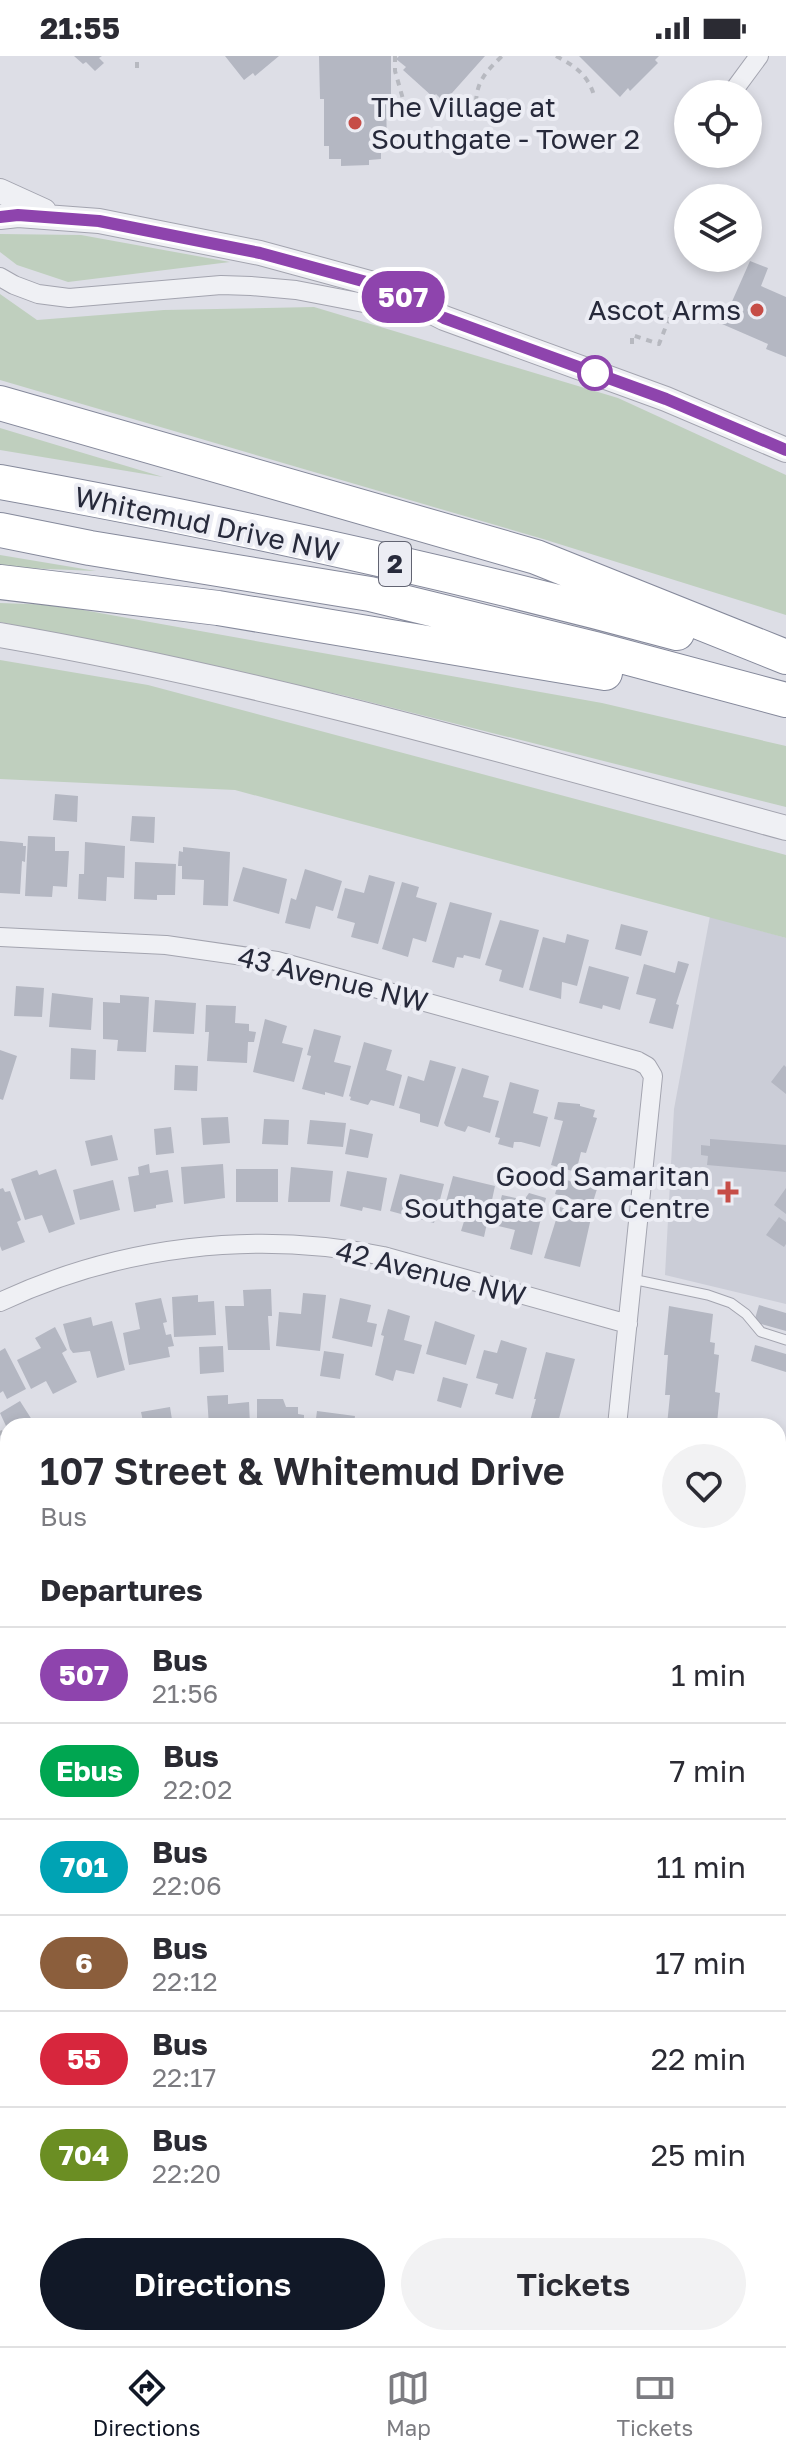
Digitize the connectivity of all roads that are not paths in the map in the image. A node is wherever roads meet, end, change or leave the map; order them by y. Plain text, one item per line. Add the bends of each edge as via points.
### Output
1 (759, 56) edge
2 (741, 80) edge
3 (0, 191) edge
4 (0, 217) edge
5 (57, 218) junction
6 (0, 277) edge
7 (444, 318) junction
8 (0, 403) edge
9 (786, 450) edge
10 (0, 482) edge
11 (0, 530) edge
12 (0, 582) edge
13 (0, 635) edge
14 (786, 659) edge
15 (786, 702) edge
16 (786, 828) edge
17 (0, 937) edge
18 (632, 1279) junction
19 (0, 1302) edge
20 (628, 1324) junction
21 (786, 1340) edge
22 (618, 1418) edge

1 - 2 street
3 - 5 street
4 - 5 street
5 - 7 street via 99,221 260,253 381,286
6 - 7 street via 38,294 69,298 251,286
7 - 9 street via 666,399
8 - 14 highway via 536,557
10 - 14 highway, Whitemud Drive NW / 2 via 380,561
11 - 15 highway, Whitemud Drive NW / 2 via 370,594
12 - 15 highway via 218,608
13 - 16 street via 347,708
17 - 18 street, 43 Avenue NW via 180,946 277,961 638,1061 653,1076
18 - 20 street
18 - 21 lane via 731,1303 761,1332
19 - 20 street, 42 Avenue NW via 43,1283 145,1254 297,1244 383,1256
20 - 22 street

